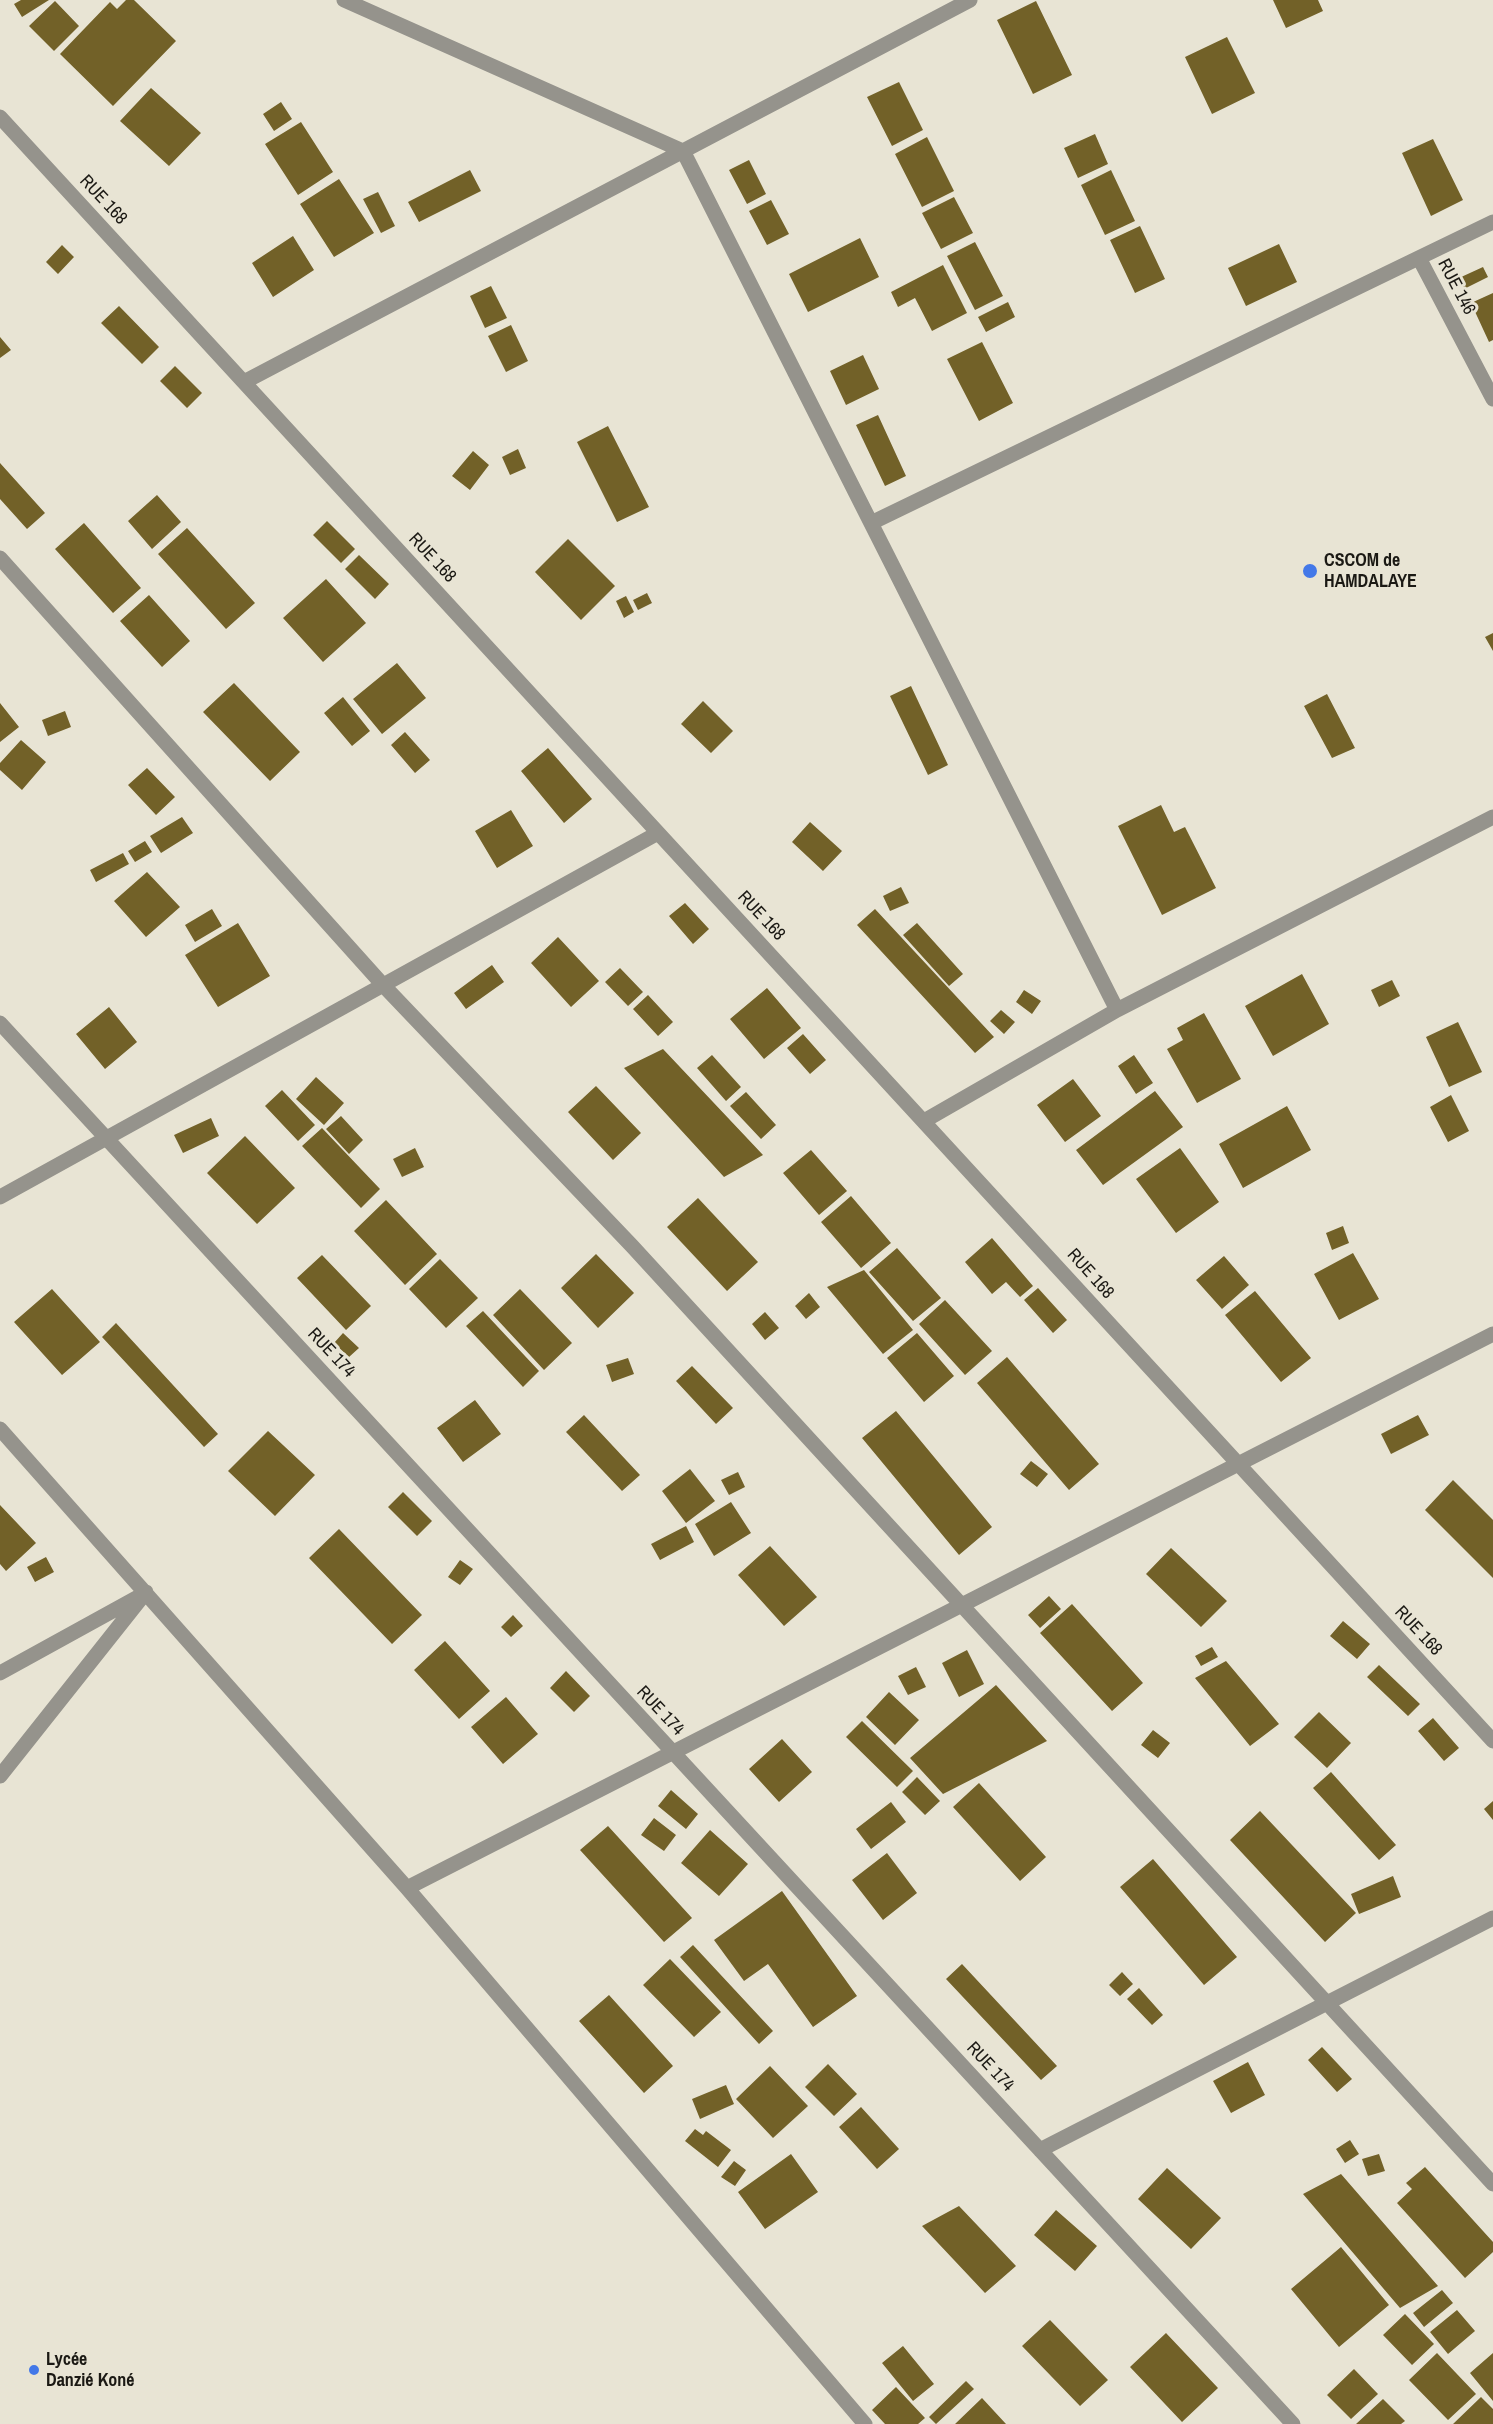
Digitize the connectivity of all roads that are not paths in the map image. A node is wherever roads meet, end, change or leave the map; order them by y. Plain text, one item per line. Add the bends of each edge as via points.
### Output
1 (344, 0) edge
2 (970, 0) edge
3 (0, 117) edge
4 (683, 151) junction
5 (1493, 222) edge
6 (1419, 258) junction
7 (244, 382) junction
8 (1493, 399) edge
9 (871, 523) junction
10 (0, 558) edge
11 (1493, 817) edge
12 (658, 833) junction
13 (383, 985) junction
14 (1117, 1010) junction
15 (0, 1023) edge
16 (924, 1121) junction
17 (106, 1138) junction
18 (0, 1197) edge
19 (1493, 1334) edge
20 (0, 1429) edge
21 (1237, 1464) junction
22 (146, 1592) junction
23 (962, 1604) junction
24 (0, 1673) edge
25 (1493, 1741) edge
26 (672, 1752) junction
27 (0, 1776) edge
28 (407, 1888) junction
29 (1493, 1918) edge
30 (1328, 2003) junction
31 (1040, 2150) junction
32 (1493, 2184) edge
33 (865, 2424) edge
34 (1293, 2424) edge

1 - 4 street
2 - 4 street
3 - 7 street, RUE 168
4 - 7 street
4 - 9 street
5 - 6 street
6 - 8 street, RUE 146
6 - 9 street
7 - 12 street, RUE 168
9 - 14 street
10 - 13 street
11 - 14 street
12 - 13 street
12 - 16 street, RUE 168
13 - 17 street
13 - 23 street via 632,1246
14 - 16 street
15 - 17 street, RUE 174
16 - 21 street, RUE 168
17 - 18 street
17 - 26 street, RUE 174
19 - 21 street
20 - 22 street
21 - 23 street
21 - 25 street, RUE 168
22 - 24 street
22 - 27 street
22 - 28 street
23 - 26 street
23 - 30 street
26 - 28 street
26 - 31 street, RUE 174
28 - 33 street
29 - 30 street
30 - 31 street
30 - 32 street
31 - 34 street, RUE 174

